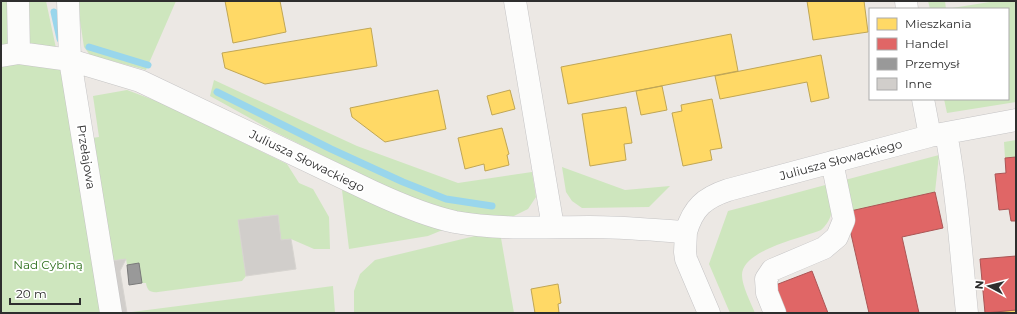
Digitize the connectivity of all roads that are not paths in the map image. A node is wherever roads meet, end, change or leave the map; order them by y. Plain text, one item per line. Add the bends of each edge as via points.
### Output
1 (18, 1) edge
2 (68, 1) edge
3 (515, 1) edge
4 (10, 54) edge
5 (70, 60) junction
6 (923, 100) edge
7 (1016, 120) edge
8 (938, 135) junction
9 (832, 162) junction
10 (553, 227) junction
11 (686, 232) junction
12 (111, 313) edge
13 (709, 313) edge
14 (775, 313) edge
15 (967, 313) edge

1 - 4 street
2 - 5 street, Przełajowa
3 - 10 street
4 - 5 street, Juliusza Słowackiego
5 - 10 street, Juliusza Słowackiego via 140,81 372,192 418,210 446,219 497,227
5 - 12 street, Przełajowa
6 - 8 street
7 - 8 street, Juliusza Słowackiego
8 - 9 street, Juliusza Słowackiego
8 - 15 street via 957,212
9 - 11 street, Juliusza Słowackiego via 719,193 706,200 695,211
9 - 14 street via 844,220 837,237 824,248 772,270 766,279 767,293
10 - 11 street, Juliusza Słowackiego via 608,227
11 - 13 street, Juliusza Słowackiego via 686,259

